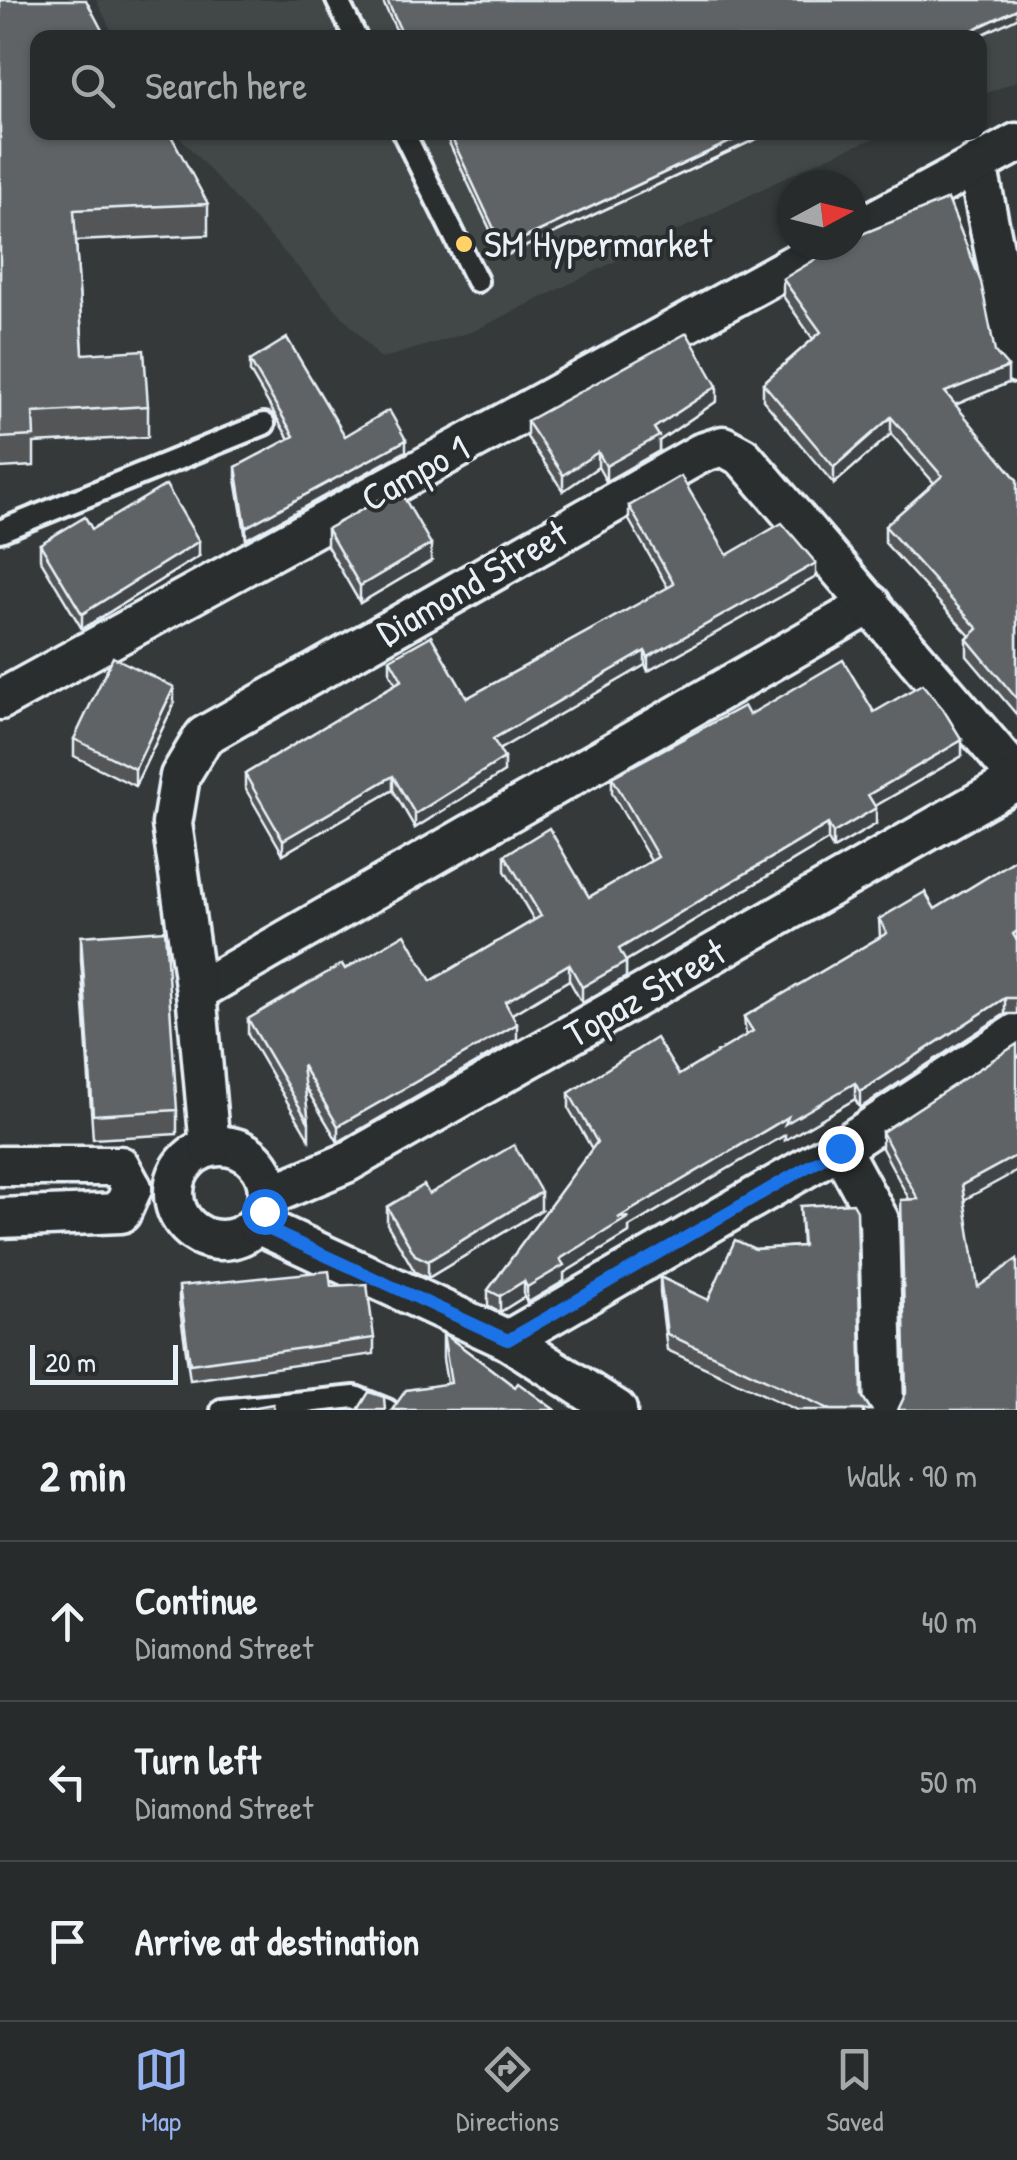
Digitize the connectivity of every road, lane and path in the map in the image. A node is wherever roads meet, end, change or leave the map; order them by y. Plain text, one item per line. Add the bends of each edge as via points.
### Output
1 (337, 0) edge
2 (352, 30) edge
3 (407, 140) edge
4 (1017, 143) edge
5 (977, 164) junction
6 (867, 224) edge
7 (802, 260) edge
8 (477, 281) dead end
9 (1017, 363) edge
10 (264, 424) dead end
11 (0, 531) edge
12 (872, 604) junction
13 (0, 700) edge
14 (1017, 778) edge
15 (196, 992) junction
16 (1017, 1033) edge
17 (210, 1147) junction
18 (840, 1148) junction
19 (0, 1166) edge
20 (132, 1188) junction
21 (174, 1190) junction
22 (262, 1210) junction
23 (0, 1218) edge
24 (508, 1340) junction
25 (222, 1410) edge
26 (386, 1410) edge
27 (616, 1410) edge
28 (884, 1410) edge

1 - 2 lane
3 - 8 lane
4 - 5 street
5 - 6 street
5 - 9 street
7 - 13 street, Campo 1
10 - 11 lane
12 - 14 street, Diamond Street
12 - 15 street
12 - 15 street, Diamond Street via 743,457 723,446 204,736 180,776 172,824
14 - 22 street, Topaz Street
15 - 17 street, Diamond Street
16 - 18 street
17 - 21 street via 185,1162
17 - 22 street via 225,1146 262,1168
18 - 24 street
18 - 28 street via 879,1220
19 - 20 street via 120,1166
20 - 21 street
20 - 23 street via 121,1213
21 - 22 street via 187,1226 203,1236 241,1236
22 - 24 street
24 - 27 street
25 - 26 lane via 355,1397

